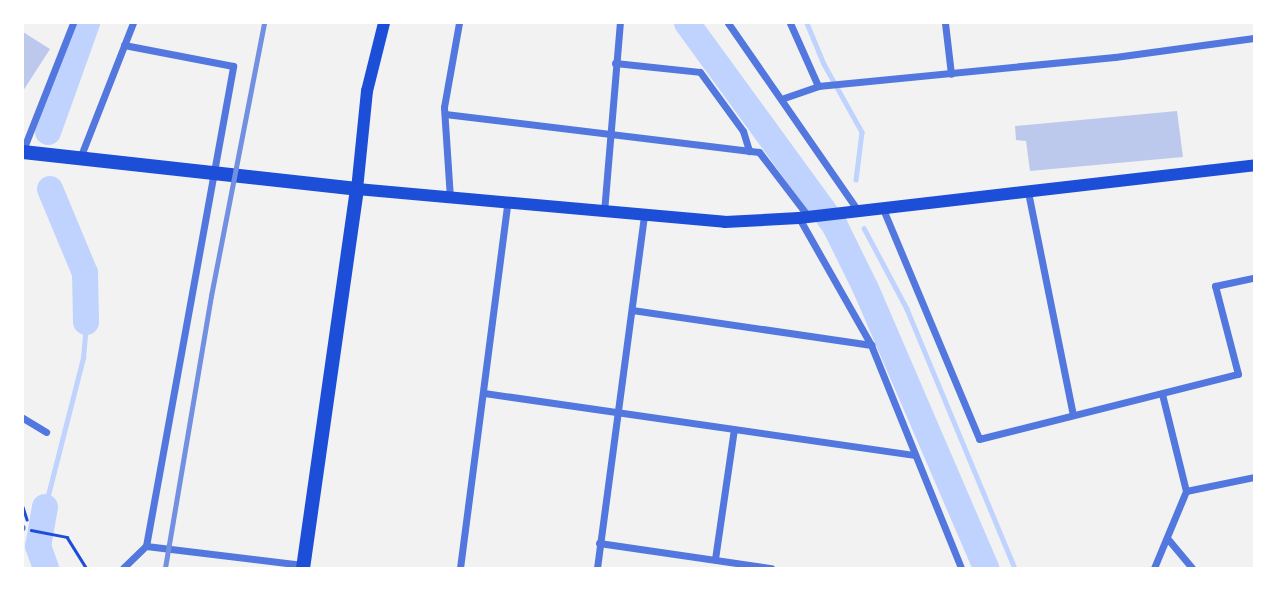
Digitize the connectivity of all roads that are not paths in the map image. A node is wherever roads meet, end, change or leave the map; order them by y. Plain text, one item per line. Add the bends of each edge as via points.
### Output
1 (74, 23) edge
2 (133, 23) edge
3 (384, 23) edge
4 (459, 23) edge
5 (620, 23) edge
6 (728, 23) edge
7 (790, 23) edge
8 (945, 23) edge
9 (1254, 38) edge
10 (124, 45) junction
11 (615, 63) junction
12 (951, 74) junction
13 (818, 86) junction
14 (784, 98) junction
15 (445, 114) junction
16 (610, 134) junction
17 (23, 151) edge
18 (749, 151) junction
19 (80, 158) junction
20 (1254, 165) edge
21 (215, 172) junction
22 (357, 189) junction
23 (1028, 192) junction
24 (450, 198) junction
25 (507, 204) junction
26 (883, 208) junction
27 (604, 212) junction
28 (851, 212) junction
29 (643, 217) junction
30 (803, 218) junction
31 (1254, 278) edge
32 (632, 310) junction
33 (871, 345) junction
34 (484, 393) junction
35 (1162, 394) junction
36 (618, 411) junction
37 (1073, 415) junction
38 (23, 418) edge
39 (734, 429) junction
40 (46, 432) dead end
41 (914, 455) junction
42 (1254, 477) edge
43 (1186, 491) junction
44 (1167, 538) junction
45 (599, 543) junction
46 (146, 546) junction
47 (715, 559) junction
48 (303, 567) edge
49 (123, 568) edge
50 (460, 568) edge
51 (597, 568) edge
52 (771, 568) edge
53 (961, 568) edge
54 (1154, 568) edge
55 (1192, 568) edge

1 - 17 street
2 - 10 street
3 - 22 main road via 368,91
4 - 15 street
5 - 11 street
6 - 14 street
7 - 13 street
8 - 12 street
9 - 12 street
10 - 19 street
10 - 21 street via 233,66
11 - 16 street
11 - 18 street via 700,72 743,131
12 - 13 street
13 - 14 street
14 - 28 street
15 - 16 street
15 - 24 street
16 - 18 street
16 - 27 street
17 - 19 main road
18 - 30 street via 759,152
19 - 21 main road
20 - 23 main road
21 - 22 main road
21 - 46 street
22 - 24 main road
22 - 48 main road
23 - 26 main road
23 - 37 street
24 - 25 main road
25 - 27 main road
25 - 34 street
26 - 28 main road
26 - 37 street via 979,439
27 - 29 main road
28 - 30 main road
29 - 30 main road via 725,222
29 - 32 street
30 - 33 street
31 - 35 street via 1215,286 1238,374
32 - 33 street
32 - 36 street
33 - 41 street
34 - 36 street
34 - 50 street
35 - 37 street
35 - 43 street
36 - 39 street
36 - 45 street
38 - 40 street
39 - 41 street
39 - 47 street
41 - 53 street
42 - 43 street
43 - 44 street
44 - 54 street
44 - 55 street
45 - 47 street
45 - 51 street
46 - 48 street
46 - 49 street
47 - 52 street

